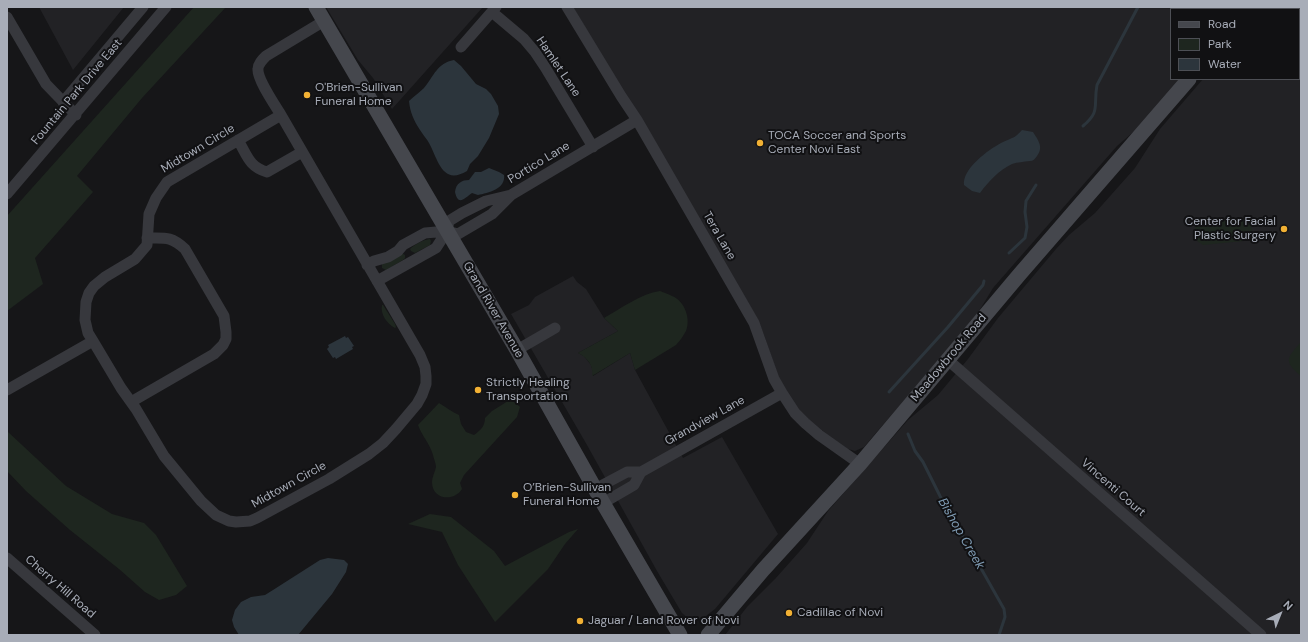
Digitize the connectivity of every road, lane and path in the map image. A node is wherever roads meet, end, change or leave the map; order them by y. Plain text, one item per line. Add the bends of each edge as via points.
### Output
1 (143, 7) edge
2 (166, 7) edge
3 (316, 7) edge
4 (567, 7) edge
5 (494, 9) edge
6 (7, 17) edge
7 (324, 21) junction
8 (461, 47) dead end
9 (1189, 80) edge
10 (63, 102) junction
11 (76, 114) junction
12 (280, 115) junction
13 (637, 120) junction
14 (238, 140) junction
15 (593, 147) junction
16 (302, 152) junction
17 (7, 194) edge
18 (511, 195) junction
19 (452, 232) junction
20 (147, 238) junction
21 (403, 245) junction
22 (412, 261) junction
23 (370, 263) junction
24 (377, 281) junction
25 (555, 328) dead end
26 (93, 341) junction
27 (517, 350) junction
28 (948, 360) junction
29 (7, 390) edge
30 (782, 393) junction
31 (131, 402) junction
32 (860, 464) junction
33 (641, 472) junction
34 (595, 489) junction
35 (603, 503) junction
36 (7, 558) edge
37 (95, 635) edge
38 (680, 635) edge
39 (708, 635) edge
40 (1261, 635) edge

1 - 10 street, Fountain Park Drive East
2 - 11 street, Fountain Park Drive East
3 - 7 street, Grand River Avenue
4 - 13 street, Tera Lane
5 - 8 street
5 - 15 street, Hamlet Lane via 535,52
6 - 10 street via 46,84
7 - 12 street, Midtown Circle via 266,56 259,64 259,78
7 - 19 street, Grand River Avenue
9 - 28 street, Meadowbrook Road
10 - 11 street
11 - 17 street, Fountain Park Drive East
12 - 14 street, Midtown Circle
12 - 16 street, Midtown Circle
13 - 15 street, Portico Lane
13 - 30 street, Tera Lane via 754,323 774,379
14 - 16 street via 253,166 267,172
14 - 20 street, Midtown Circle via 167,182 149,214
15 - 18 street, Portico Lane
16 - 23 street, Midtown Circle
18 - 19 street via 492,214
18 - 19 street, Portico Lane via 486,200 449,221
19 - 21 street via 425,233
19 - 22 street, Portico Lane via 436,248
19 - 27 street, Grand River Avenue
20 - 26 street, Midtown Circle via 147,245 135,259 99,281 89,294 85,320
20 - 31 street via 168,238 178,242 185,249 224,316 226,332 223,345 214,354
21 - 22 street
21 - 23 street via 388,257
22 - 24 street, Portico Lane
23 - 24 street, Midtown Circle
24 - 31 street, Midtown Circle via 425,367 426,384 422,395 396,429 368,454 329,479 257,518 242,522 229,521 210,511 164,456
25 - 27 street
26 - 29 street
26 - 31 street, Midtown Circle
27 - 34 street, Grand River Avenue
28 - 32 street, Meadowbrook Road
28 - 40 street, Vincenti Court
30 - 32 street, Tera Lane via 805,423
30 - 33 street, Grandview Lane
32 - 39 street, Meadowbrook Road via 763,570
33 - 34 street, Grandview Lane via 626,472
33 - 35 street, Grandview Lane via 634,485
34 - 35 street, Grand River Avenue
35 - 38 street, Grand River Avenue
36 - 37 street, Cherry Hill Road

